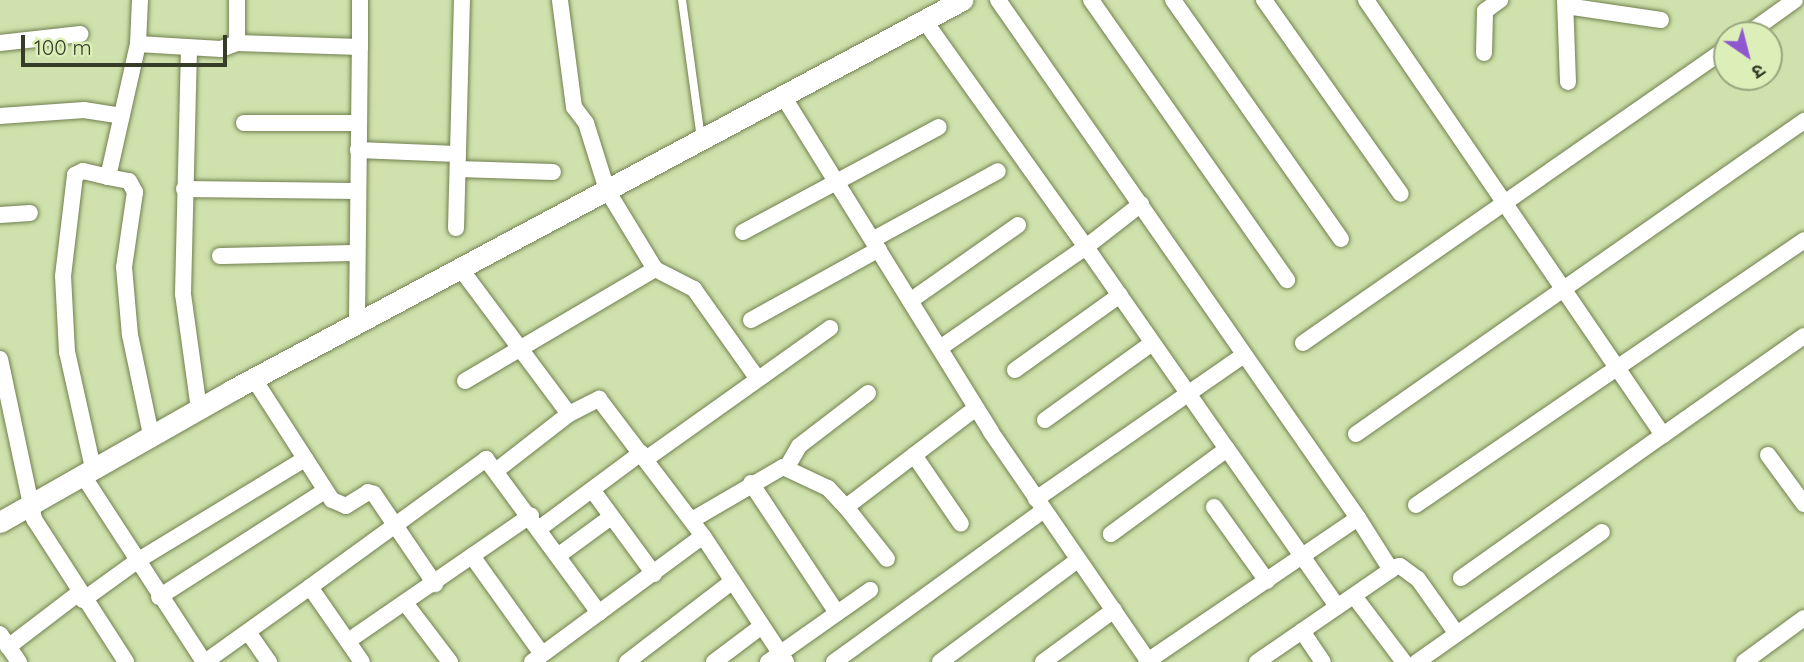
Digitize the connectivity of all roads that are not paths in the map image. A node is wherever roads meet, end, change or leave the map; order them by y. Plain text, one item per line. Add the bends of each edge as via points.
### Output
1 (139, 0) edge
2 (237, 0) edge
3 (360, 0) edge
4 (462, 0) edge
5 (560, 0) edge
6 (682, 0) edge
7 (962, 0) edge
8 (998, 0) edge
9 (1091, 0) edge
10 (1173, 0) edge
11 (1264, 0) edge
12 (1366, 0) edge
13 (1500, 0) edge
14 (1795, 0) edge
15 (1566, 3) edge
16 (924, 20) junction
17 (1661, 20) dead end
18 (1766, 21) edge
19 (80, 34) dead end
20 (0, 43) edge
21 (237, 43) junction
22 (138, 44) junction
23 (360, 47) junction
24 (189, 48) junction
25 (1484, 53) dead end
26 (1713, 58) edge
27 (1568, 82) dead end
28 (783, 96) junction
29 (0, 116) edge
30 (122, 116) junction
31 (1804, 121) edge
32 (244, 122) dead end
33 (357, 123) junction
34 (939, 127) dead end
35 (701, 139) junction
36 (358, 150) junction
37 (457, 162) junction
38 (998, 171) dead end
39 (553, 172) dead end
40 (108, 177) junction
41 (838, 182) junction
42 (184, 189) junction
43 (607, 190) junction
44 (356, 191) junction
45 (1401, 194) dead end
46 (1141, 204) junction
47 (1503, 205) junction
48 (30, 213) dead end
49 (0, 215) edge
50 (1018, 225) dead end
51 (456, 228) dead end
52 (743, 232) dead end
53 (1341, 239) dead end
54 (1804, 240) edge
55 (877, 244) junction
56 (1086, 247) junction
57 (355, 253) junction
58 (220, 256) dead end
59 (460, 268) junction
60 (655, 269) junction
61 (1287, 280) dead end
62 (1563, 290) junction
63 (1120, 296) junction
64 (910, 301) junction
65 (751, 320) dead end
66 (357, 323) junction
67 (830, 328) dead end
68 (1804, 336) edge
69 (1152, 343) junction
70 (1303, 343) dead end
71 (520, 347) junction
72 (940, 348) junction
73 (1244, 355) junction
74 (0, 359) edge
75 (1016, 370) dead end
76 (1618, 370) junction
77 (254, 379) junction
78 (757, 379) junction
79 (466, 382) dead end
80 (867, 393) dead end
81 (1189, 395) junction
82 (976, 408) junction
83 (199, 410) junction
84 (569, 414) junction
85 (1045, 421) dead end
86 (8, 433) edge
87 (1356, 434) dead end
88 (1663, 435) junction
89 (152, 439) junction
90 (1227, 449) junction
91 (914, 455) junction
92 (1768, 455) dead end
93 (644, 456) junction
94 (305, 459) junction
95 (787, 467) junction
96 (497, 470) junction
97 (87, 471) junction
98 (751, 483) junction
99 (325, 491) junction
100 (593, 491) junction
101 (1804, 504) edge
102 (29, 505) junction
103 (1040, 505) junction
104 (1416, 505) dead end
105 (846, 507) junction
106 (1214, 507) dead end
107 (611, 516) junction
108 (1359, 518) junction
109 (692, 520) junction
110 (0, 522) edge
111 (536, 522) junction
112 (395, 524) junction
113 (961, 524) dead end
114 (1602, 532) dead end
115 (1111, 534) dead end
116 (703, 536) junction
117 (559, 555) junction
118 (472, 556) junction
119 (1302, 557) junction
120 (887, 559) dead end
121 (1078, 560) junction
122 (137, 561) junction
123 (1391, 568) junction
124 (654, 574) junction
125 (1461, 578) dead end
126 (733, 581) junction
127 (1266, 581) junction
128 (435, 584) junction
129 (310, 587) junction
130 (870, 590) dead end
131 (1354, 596) junction
132 (81, 597) junction
133 (159, 597) junction
134 (406, 604) junction
135 (1337, 606) junction
136 (1114, 610) junction
137 (599, 613) junction
138 (837, 613) junction
139 (1804, 618) edge
140 (762, 626) junction
141 (1301, 631) junction
142 (248, 632) junction
143 (1457, 634) junction
144 (4, 640) edge
145 (348, 642) junction
146 (537, 658) edge
147 (778, 659) edge
148 (1746, 661) edge
149 (19, 662) edge
150 (127, 662) edge
151 (204, 662) edge
152 (269, 662) edge
153 (362, 662) edge
154 (450, 662) edge
155 (627, 662) edge
156 (714, 662) edge
157 (834, 662) edge
158 (940, 662) edge
159 (1042, 662) edge
160 (1148, 662) edge
161 (1257, 662) edge
162 (1323, 662) edge
163 (1404, 662) edge
164 (1417, 662) edge

1 - 22 street
2 - 21 street
3 - 23 street
4 - 37 street
5 - 43 street via 574,107 586,123
6 - 35 lane
7 - 16 street
8 - 46 street via 1068,107
9 - 61 street
10 - 53 street
11 - 45 street
12 - 47 street
13 - 25 street via 1485,11
14 - 18 street
15 - 17 street
15 - 27 street
16 - 28 street
16 - 56 street
19 - 20 street
21 - 23 street
21 - 24 street via 221,49
22 - 24 street
22 - 30 street
23 - 33 street
24 - 42 street
26 - 47 street
28 - 35 street
28 - 41 street
29 - 30 street via 84,110
30 - 40 street
31 - 62 street
32 - 33 street
33 - 36 street
34 - 41 street
35 - 43 street
36 - 37 street
36 - 44 street
37 - 39 street
37 - 51 street
38 - 55 street
40 - 89 street via 129,181 135,192 124,267 130,335
40 - 97 street via 83,171 75,175 63,276 67,352
41 - 52 street
41 - 55 street
42 - 44 street
42 - 83 street via 185,329
43 - 59 street
43 - 60 street
44 - 57 street
46 - 56 street
46 - 73 street
47 - 62 street
47 - 70 street
48 - 49 street
50 - 64 street
54 - 76 street
55 - 64 street
55 - 65 street
56 - 63 street
56 - 72 street
57 - 58 street
57 - 66 street
59 - 66 street
59 - 71 street
60 - 71 street
60 - 78 street via 694,289
62 - 76 street
62 - 87 street
63 - 69 street
63 - 75 street
64 - 72 street
66 - 77 street
67 - 78 street
68 - 88 street
69 - 81 street
69 - 85 street
71 - 79 street
71 - 84 street
72 - 82 street
73 - 81 street
73 - 108 street
74 - 86 street
76 - 88 street
76 - 104 street
77 - 83 street
77 - 94 street
78 - 93 street
80 - 95 street via 799,446
81 - 90 street
81 - 103 street
82 - 91 street
82 - 103 street
83 - 89 street
84 - 93 street via 599,399
84 - 96 street
86 - 102 street
88 - 125 street
89 - 97 street
90 - 115 street
90 - 119 street
91 - 105 street
91 - 113 street
92 - 101 street
93 - 100 street
93 - 109 street
94 - 99 street
94 - 122 street
95 - 98 street
95 - 105 street via 828,488
96 - 111 street
96 - 112 street via 484,459
97 - 102 street
97 - 122 street
98 - 109 street
98 - 138 street
99 - 112 street via 344,506 371,492
99 - 133 street
100 - 107 street
100 - 111 street
102 - 110 street
102 - 132 street via 41,534
103 - 121 street
103 - 157 street
105 - 120 street
106 - 127 street
107 - 117 street
107 - 124 street
108 - 119 street
108 - 123 street
109 - 116 street
111 - 117 street
111 - 118 street
112 - 128 street
112 - 129 street
114 - 143 street
116 - 124 street
116 - 126 street
117 - 137 street
118 - 128 street
118 - 146 street
119 - 127 street
119 - 135 street
121 - 136 street
121 - 158 street
122 - 132 street
122 - 133 street
123 - 131 street
123 - 143 street via 1400,566 1418,579
124 - 137 street
126 - 140 street
126 - 155 street
127 - 160 street
128 - 134 street
129 - 142 street
129 - 145 street
130 - 138 street
131 - 135 street
131 - 163 street
132 - 144 street
132 - 150 street
133 - 151 street
134 - 145 street
134 - 154 street
135 - 141 street
136 - 159 street
136 - 160 street
137 - 146 street
138 - 147 street
139 - 148 street
140 - 147 street
140 - 156 street
141 - 161 street
141 - 162 street
142 - 151 street
142 - 152 street
143 - 164 street
144 - 149 street
145 - 153 street

